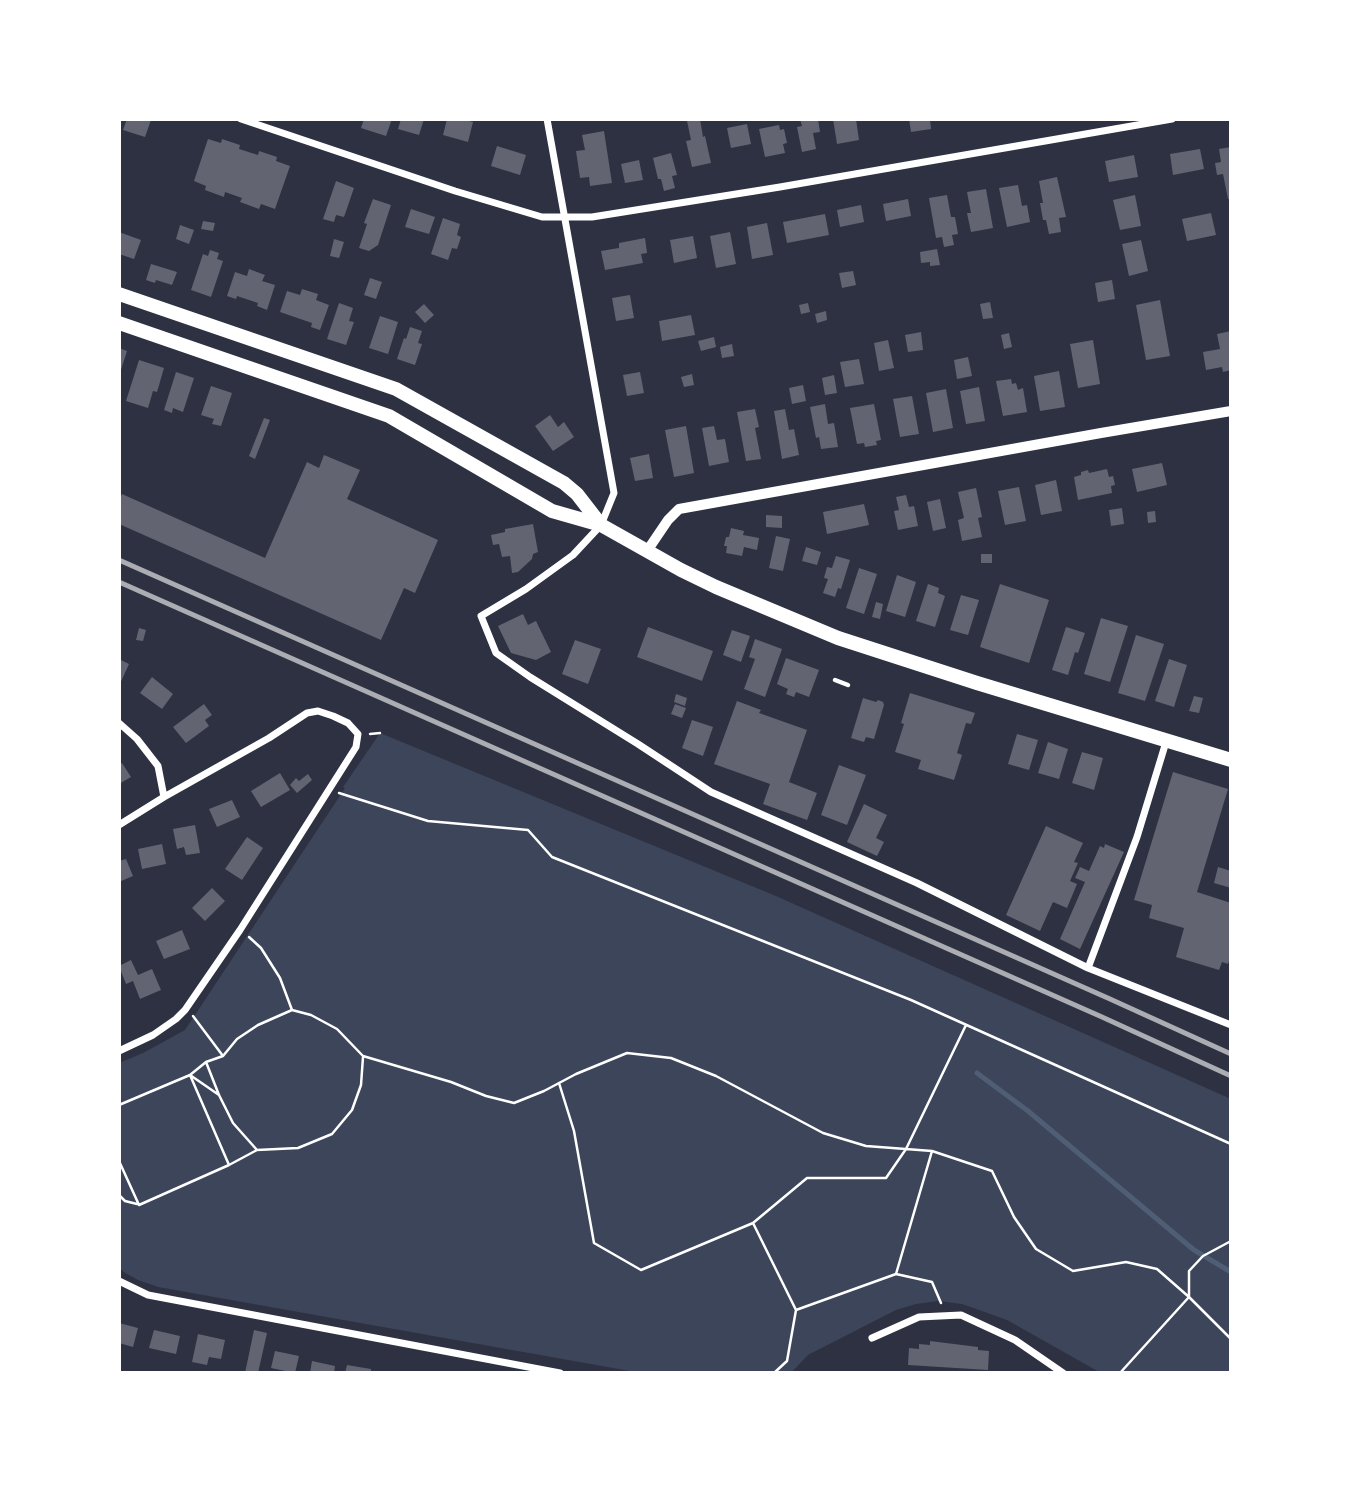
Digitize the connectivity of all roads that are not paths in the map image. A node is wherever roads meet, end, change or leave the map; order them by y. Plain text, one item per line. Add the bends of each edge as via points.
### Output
1 (241, 119) edge
2 (547, 119) edge
3 (1172, 119) edge
4 (565, 217) junction
5 (119, 294) edge
6 (119, 323) edge
7 (1231, 411) edge
8 (601, 525) junction
9 (647, 551) junction
10 (835, 680) dead end
11 (848, 685) dead end
12 (119, 723) edge
13 (1166, 742) junction
14 (1231, 761) edge
15 (164, 797) junction
16 (119, 825) edge
17 (1088, 968) junction
18 (1231, 1025) edge
19 (119, 1051) edge
20 (119, 1281) edge
21 (872, 1338) dead end
22 (560, 1373) edge
23 (1063, 1373) edge

1 - 4 street via 455,191 542,217
2 - 4 street
3 - 4 street via 780,187 592,217
4 - 8 street via 614,493
5 - 8 main road via 396,389 564,483
6 - 8 main road via 389,416 552,510
7 - 9 street via 679,509
8 - 9 main road
8 - 17 street via 573,555 481,616 496,653 710,792 917,883
9 - 13 main road via 716,587 847,642
10 - 11 lane
12 - 15 street via 158,766
13 - 14 main road
13 - 17 street
15 - 16 street
15 - 19 street via 307,713 333,716 358,734 356,747 185,1010 153,1035
17 - 18 street
20 - 22 street via 148,1295
21 - 23 street via 919,1317 961,1315 1015,1340

